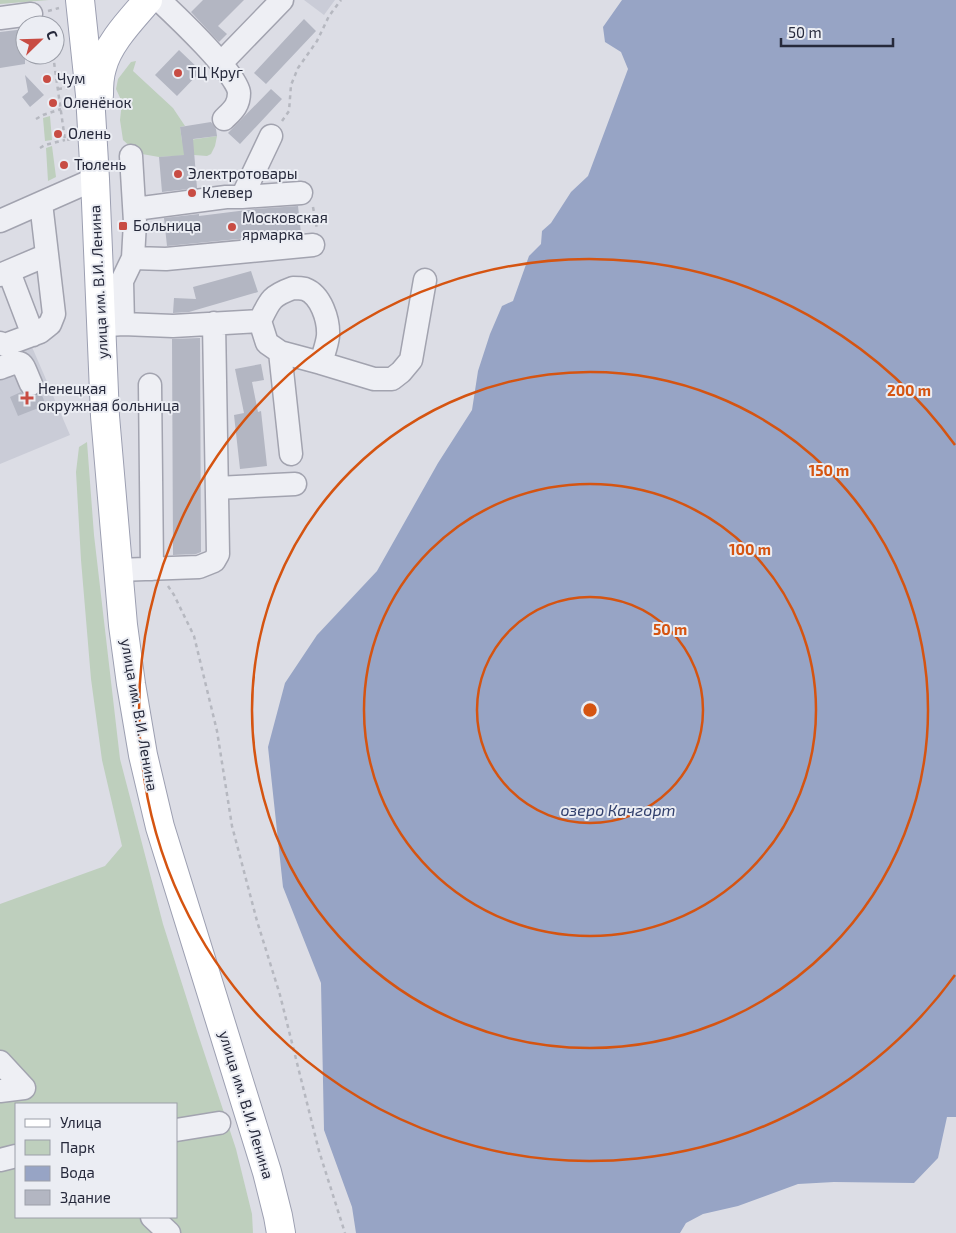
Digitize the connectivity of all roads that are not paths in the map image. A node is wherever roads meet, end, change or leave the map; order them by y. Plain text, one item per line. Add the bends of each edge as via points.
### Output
1 (158, 0) edge
2 (282, 0) edge
3 (79, 5) edge
4 (141, 9) edge
5 (15, 17) edge
6 (0, 18) edge
7 (221, 63) junction
8 (224, 119) dead end
9 (271, 136) road end
10 (132, 156) dead end
11 (95, 179) junction
12 (301, 193) road end
13 (242, 197) junction
14 (41, 203) junction
15 (135, 209) junction
16 (0, 221) edge
17 (313, 245) road end
18 (47, 255) junction
19 (133, 258) junction
20 (4, 274) edge
21 (425, 280) dead end
22 (260, 320) junction
23 (214, 323) junction
24 (112, 325) junction
25 (32, 335) junction
26 (0, 342) edge
27 (280, 352) junction
28 (321, 363) junction
29 (0, 368) edge
30 (31, 384) dead end
31 (150, 385) dead end
32 (291, 454) dead end
33 (295, 484) dead end
34 (217, 488) junction
35 (152, 569) junction
36 (118, 570) junction
37 (0, 1062) edge
38 (0, 1091) edge
39 (219, 1123) dead end
40 (178, 1130) edge
41 (15, 1156) edge
42 (0, 1160) edge
43 (153, 1218) edge
44 (169, 1233) edge
45 (281, 1233) edge

1 - 7 lane
2 - 7 lane
3 - 4 main road via 95,19 114,22
3 - 11 main road
4 - 11 main road via 102,66
5 - 6 lane
7 - 8 lane via 239,91 237,104
9 - 13 lane
10 - 15 lane
11 - 14 lane
11 - 24 main road, улица им. В.И. Ленина
12 - 13 lane
13 - 15 lane
14 - 16 lane
14 - 18 lane
15 - 19 lane
17 - 19 lane via 166,259
18 - 20 lane
18 - 25 lane via 54,314 50,324
19 - 24 lane via 122,281
20 - 25 lane
21 - 28 lane via 411,360 401,372 392,379 374,379
22 - 23 lane
22 - 27 lane via 267,344
22 - 28 lane via 270,300 280,292 293,288 311,292 327,320 328,337
23 - 24 lane
23 - 34 lane
24 - 36 main road, улица им. В.И. Ленина via 105,416
25 - 26 lane via 5,345
27 - 28 lane
27 - 32 lane
29 - 30 lane via 20,363
31 - 35 lane
33 - 34 lane
34 - 35 lane via 218,554 214,561 199,567
35 - 36 lane
36 - 45 main road, улица им. В.И. Ленина via 141,746 160,827 267,1172
37 - 38 lane via 24,1088
39 - 40 lane
41 - 42 lane
43 - 44 lane

